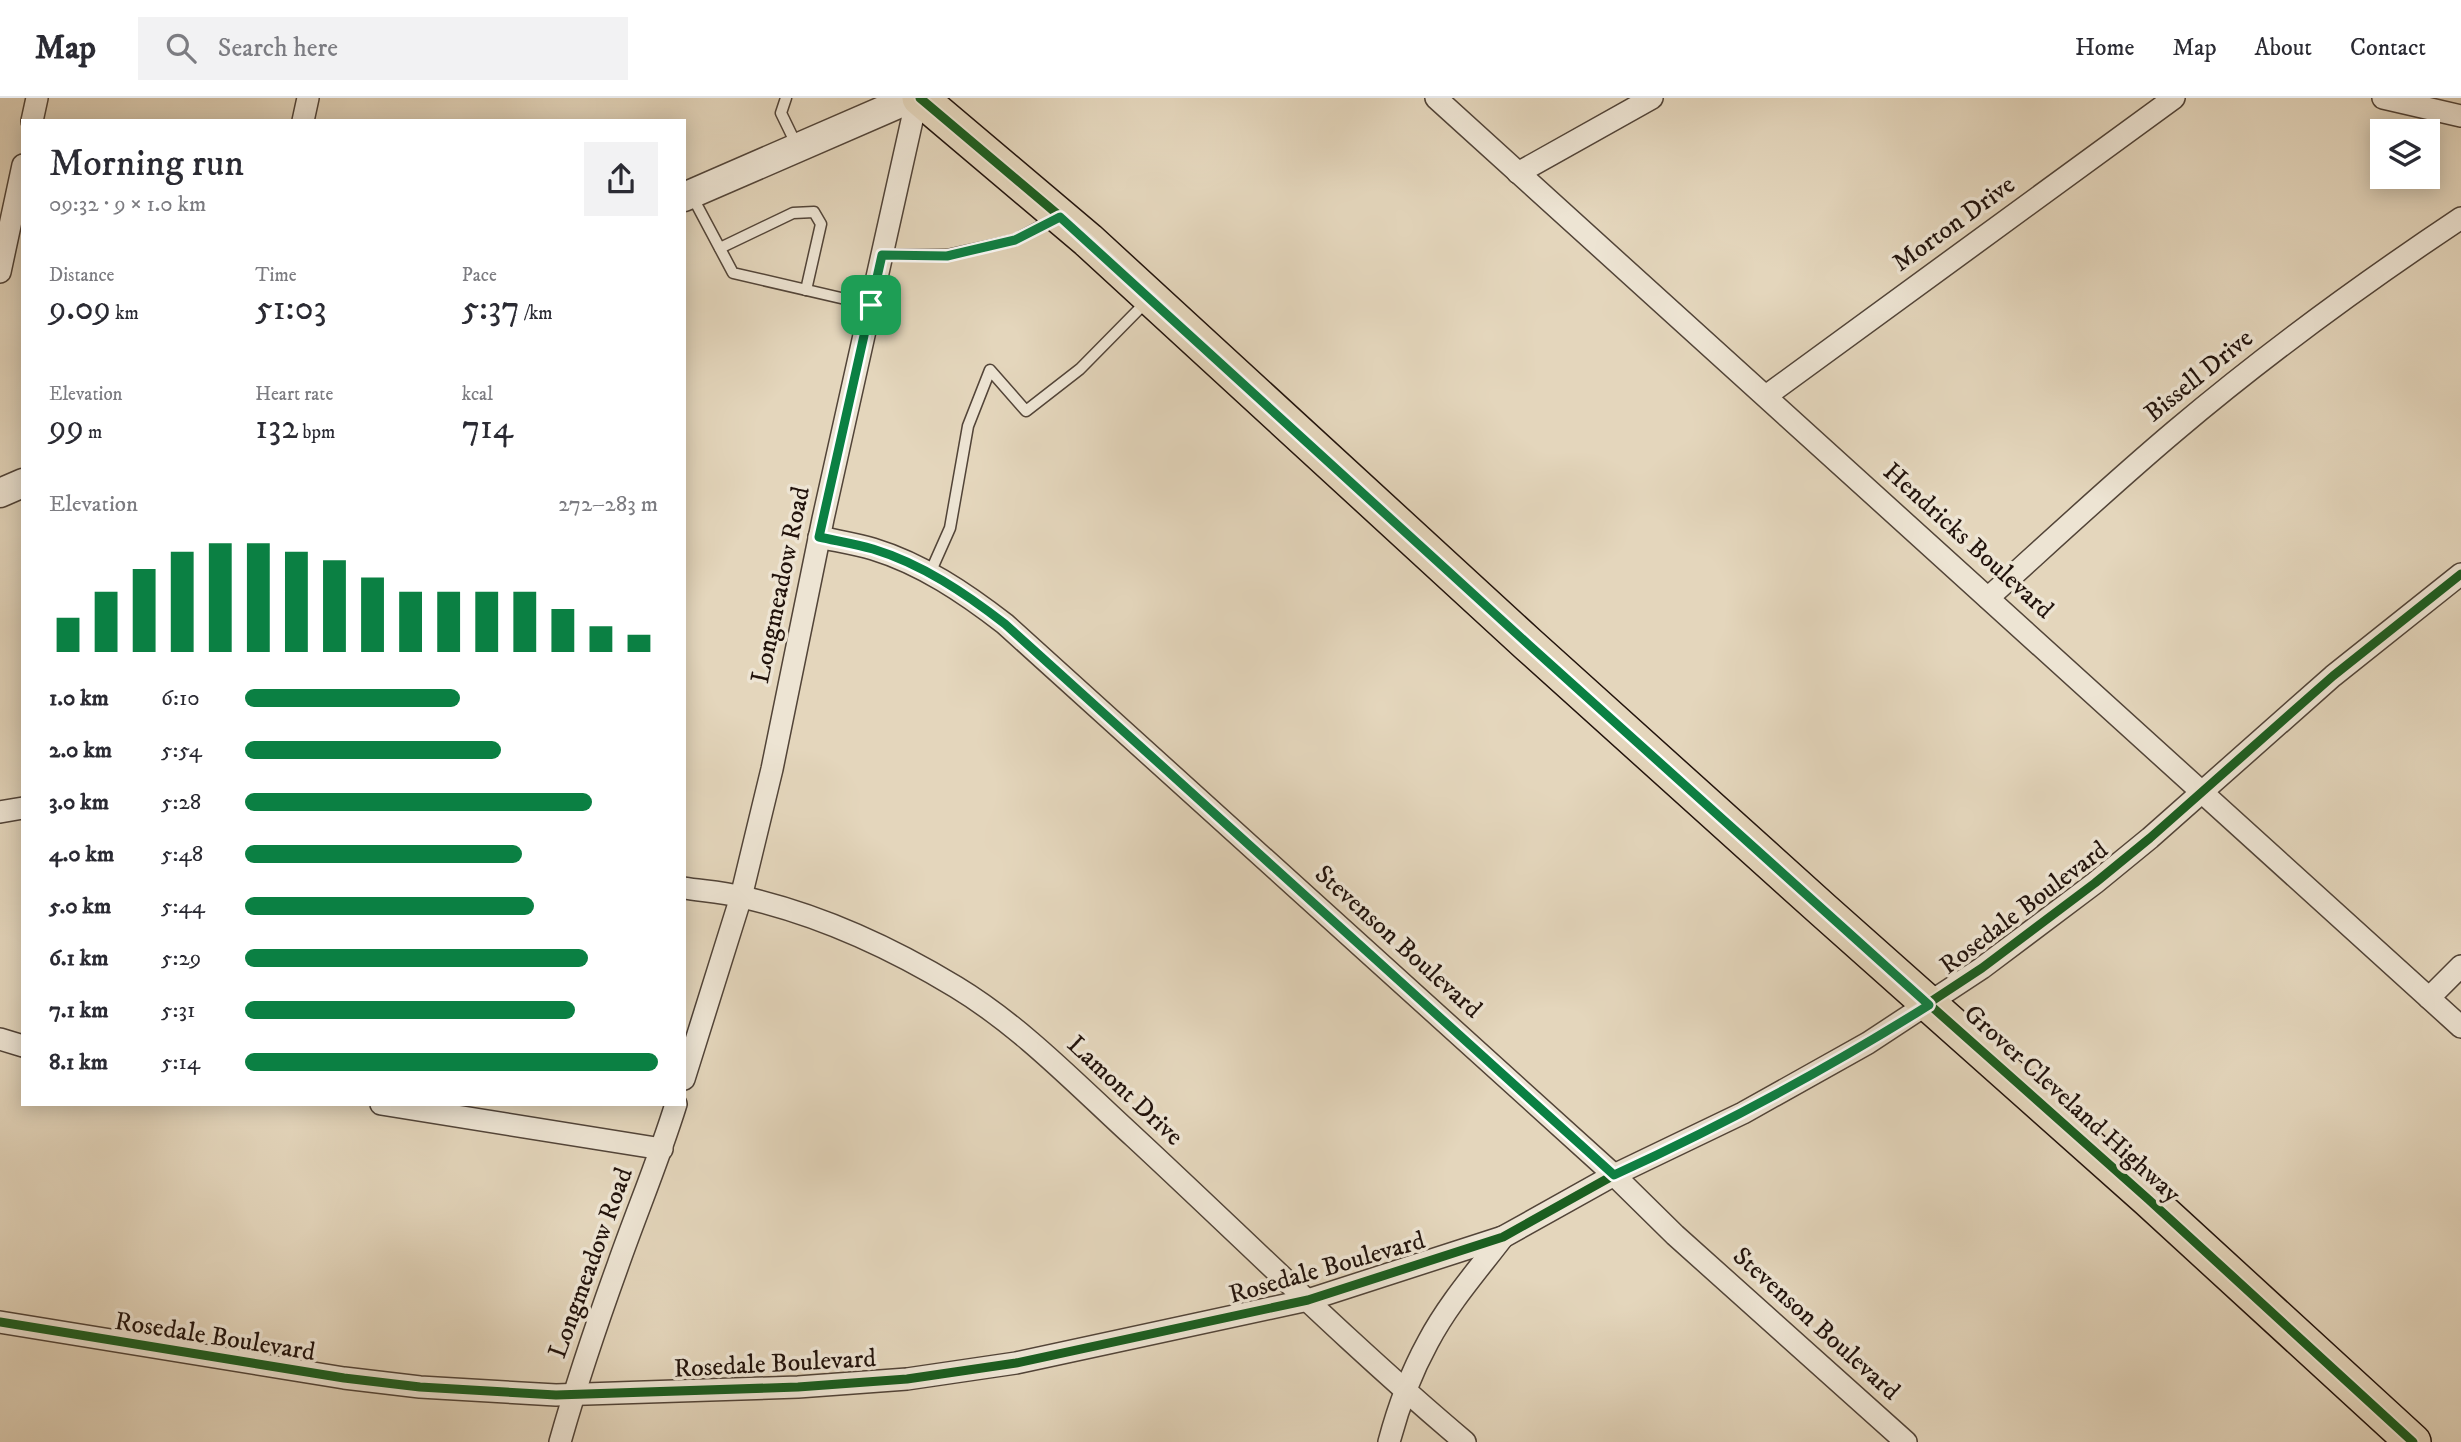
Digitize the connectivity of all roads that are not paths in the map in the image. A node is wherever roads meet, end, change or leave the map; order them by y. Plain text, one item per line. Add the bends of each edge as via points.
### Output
1 (37, 98) edge
2 (308, 98) edge
3 (786, 98) edge
4 (916, 98) edge
5 (1436, 98) edge
6 (1652, 98) edge
7 (2174, 98) edge
8 (2383, 98) edge
9 (2461, 116) edge
10 (32, 119) edge
11 (303, 119) edge
12 (798, 148) junction
13 (1518, 173) junction
14 (21, 174) edge
15 (687, 195) edge
16 (1060, 217) junction
17 (2461, 218) edge
18 (720, 248) junction
19 (882, 255) junction
20 (0, 272) edge
21 (806, 290) junction
22 (1150, 298) junction
23 (871, 305) junction
24 (1766, 396) junction
25 (21, 484) edge
26 (0, 493) edge
27 (819, 537) junction
28 (930, 573) junction
29 (2461, 574) edge
30 (1988, 598) junction
31 (2203, 792) junction
32 (21, 808) edge
33 (0, 812) edge
34 (686, 888) edge
35 (741, 897) junction
36 (2461, 966) edge
37 (2429, 998) junction
38 (1929, 1005) junction
39 (2461, 1027) edge
40 (0, 1039) edge
41 (21, 1045) edge
42 (686, 1073) edge
43 (394, 1106) edge
44 (675, 1106) edge
45 (663, 1149) junction
46 (1614, 1175) junction
47 (1503, 1237) junction
48 (1308, 1300) junction
49 (0, 1322) edge
50 (1406, 1392) junction
51 (574, 1394) junction
52 (560, 1442) edge
53 (1389, 1442) edge
54 (1465, 1442) edge
55 (1906, 1442) edge
56 (2413, 1442) edge

1 - 10 street
2 - 11 street
3 - 12 lane via 782,113
4 - 12 street
4 - 16 main road, Grover Cleveland Highway
4 - 19 street, Longmeadow Road
5 - 13 street, Hendricks Boulevard
6 - 13 street
7 - 24 street, Morton Drive
8 - 9 street
12 - 15 street
13 - 24 street, Hendricks Boulevard
14 - 20 street
15 - 18 lane
16 - 19 lane via 1015,240 947,256
16 - 22 main road, Grover Cleveland Highway
17 - 30 street, Bissell Drive via 2246,373
18 - 21 lane via 733,273
18 - 21 lane via 793,213 814,212 821,225
19 - 23 street, Longmeadow Road
21 - 23 lane
22 - 28 lane via 1080,369 1026,411 989,370 968,426 950,528
22 - 38 main road, Grover Cleveland Highway
23 - 27 street, Longmeadow Road
24 - 30 street, Hendricks Boulevard
25 - 26 street
27 - 28 street, Stevenson Boulevard via 872,548
27 - 35 street, Longmeadow Road
28 - 46 street, Stevenson Boulevard via 1005,624
29 - 31 street, Rosedale Boulevard via 2333,676
30 - 31 street, Hendricks Boulevard
31 - 37 street, Hendricks Boulevard
31 - 38 street, Rosedale Boulevard via 2039,927
32 - 33 street
34 - 35 street, Lamont Drive
35 - 42 street, Longmeadow Road
35 - 48 street, Lamont Drive via 809,916 896,953 958,988 1015,1029
36 - 37 street
37 - 39 street, Hendricks Boulevard
38 - 46 street, Rosedale Boulevard via 1764,1102
38 - 56 main road, Grover Cleveland Highway
40 - 41 street
43 - 45 street
44 - 45 street, Longmeadow Road
45 - 51 street, Longmeadow Road
46 - 47 street, Rosedale Boulevard
46 - 55 street, Stevenson Boulevard
47 - 48 street, Rosedale Boulevard
47 - 50 street via 1428,1342
48 - 50 street, Lamont Drive
48 - 51 street, Rosedale Boulevard via 1016,1363 920,1377 797,1387
49 - 51 street, Rosedale Boulevard via 344,1378
50 - 53 street
50 - 54 street, Lamont Drive
51 - 52 street, Longmeadow Road

